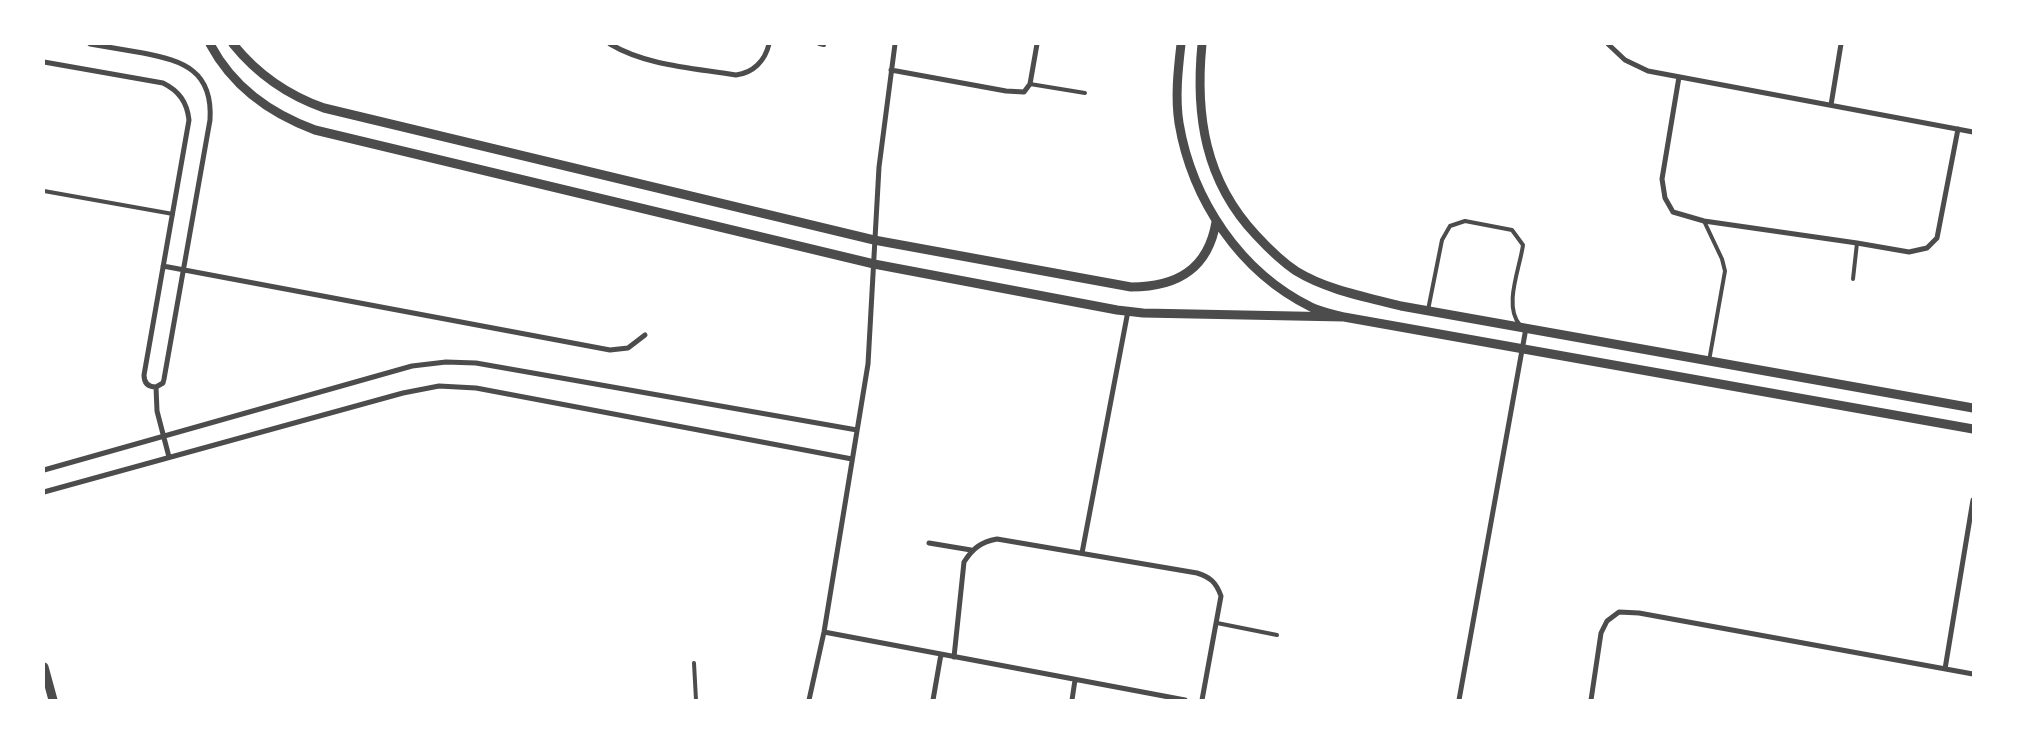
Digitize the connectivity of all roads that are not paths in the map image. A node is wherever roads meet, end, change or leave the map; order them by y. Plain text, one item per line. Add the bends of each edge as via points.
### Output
1 (90, 44) edge
2 (210, 44) edge
3 (233, 44) edge
4 (610, 44) edge
5 (769, 44) edge
6 (819, 44) edge
7 (895, 44) edge
8 (1038, 44) edge
9 (1181, 44) edge
10 (1202, 44) edge
11 (1608, 44) edge
12 (1841, 44) edge
13 (824, 45) dead end
14 (44, 62) edge
15 (890, 70) junction
16 (1679, 77) junction
17 (1030, 84) junction
18 (1085, 93) dead end
19 (1831, 105) junction
20 (1958, 129) junction
21 (1973, 132) edge
22 (44, 191) edge
23 (173, 214) junction
24 (1704, 221) junction
25 (1216, 222) junction
26 (874, 240) junction
27 (1857, 243) junction
28 (874, 264) junction
29 (164, 266) junction
30 (183, 270) junction
31 (1853, 279) dead end
32 (1128, 311) junction
33 (1428, 311) junction
34 (1344, 317) junction
35 (1526, 328) junction
36 (644, 335) dead end
37 (1523, 349) junction
38 (1709, 361) junction
39 (156, 387) junction
40 (1973, 408) edge
41 (1973, 429) edge
42 (857, 430) junction
43 (163, 437) junction
44 (169, 457) junction
45 (852, 459) junction
46 (44, 470) edge
47 (44, 492) edge
48 (1973, 500) edge
49 (928, 543) dead end
50 (972, 550) junction
51 (1082, 553) junction
52 (1217, 623) junction
53 (824, 632) junction
54 (1277, 635) dead end
55 (941, 654) junction
56 (954, 657) junction
57 (694, 663) dead end
58 (44, 667) edge
59 (1945, 669) junction
60 (1973, 674) edge
61 (1075, 680) junction
62 (53, 700) edge
63 (696, 700) edge
64 (809, 700) edge
65 (933, 700) edge
66 (1072, 700) edge
67 (1185, 700) edge
68 (1202, 700) edge
69 (1459, 700) edge
70 (1591, 700) edge

1 - 30 street via 174,60 193,71 206,88 210,120
2 - 28 street via 232,77 250,94 291,121 314,130
3 - 26 street via 274,84 324,108
4 - 5 street via 646,60 736,75 747,74 760,63
6 - 13 lane
7 - 15 street
8 - 17 street
9 - 25 street via 1177,80 1179,122 1188,164
10 - 33 street via 1199,78 1201,116 1209,156 1223,191 1242,220 1296,271 1360,296
11 - 16 street via 1625,60 1648,71
12 - 19 street
14 - 23 street via 163,83 182,97 189,120
15 - 17 street via 1015,93 1024,92
15 - 26 street
16 - 19 street
16 - 24 street via 1662,179 1673,212
17 - 18 lane
19 - 20 street
20 - 21 street
20 - 27 street via 1937,238 1928,248 1908,252
22 - 23 lane
23 - 29 street
24 - 27 street
24 - 38 lane via 1725,271
25 - 26 street via 1210,246 1196,266 1174,281 1148,287 1131,287
25 - 34 street via 1229,240 1286,292 1312,308
26 - 28 street
27 - 31 lane
28 - 32 street
28 - 42 street via 868,364
29 - 30 street
29 - 39 street via 144,375 145,382
30 - 36 street via 610,350 628,348
30 - 39 street via 164,379
32 - 34 street
32 - 51 street
33 - 35 street
33 - 35 lane via 1442,240 1450,226 1465,221 1512,230 1523,245 1511,304 1516,320
34 - 37 street
35 - 37 street
35 - 38 street
37 - 41 street
37 - 69 street
38 - 40 street
39 - 43 street
42 - 43 street via 476,363 446,362 412,366
42 - 45 street
43 - 44 street
43 - 46 street
44 - 45 street via 412,391 458,386
44 - 47 street
45 - 53 street
48 - 59 street
49 - 50 street
50 - 51 street via 983,542 998,539
50 - 56 street via 962,569
51 - 52 street via 1208,577 1217,585 1221,596
52 - 54 lane
52 - 68 street
53 - 55 street
53 - 64 street
55 - 56 street
55 - 65 street
56 - 61 street
57 - 63 lane
58 - 62 street
59 - 60 street
59 - 70 street via 1620,612 1607,621 1601,633
61 - 66 street
61 - 67 street

